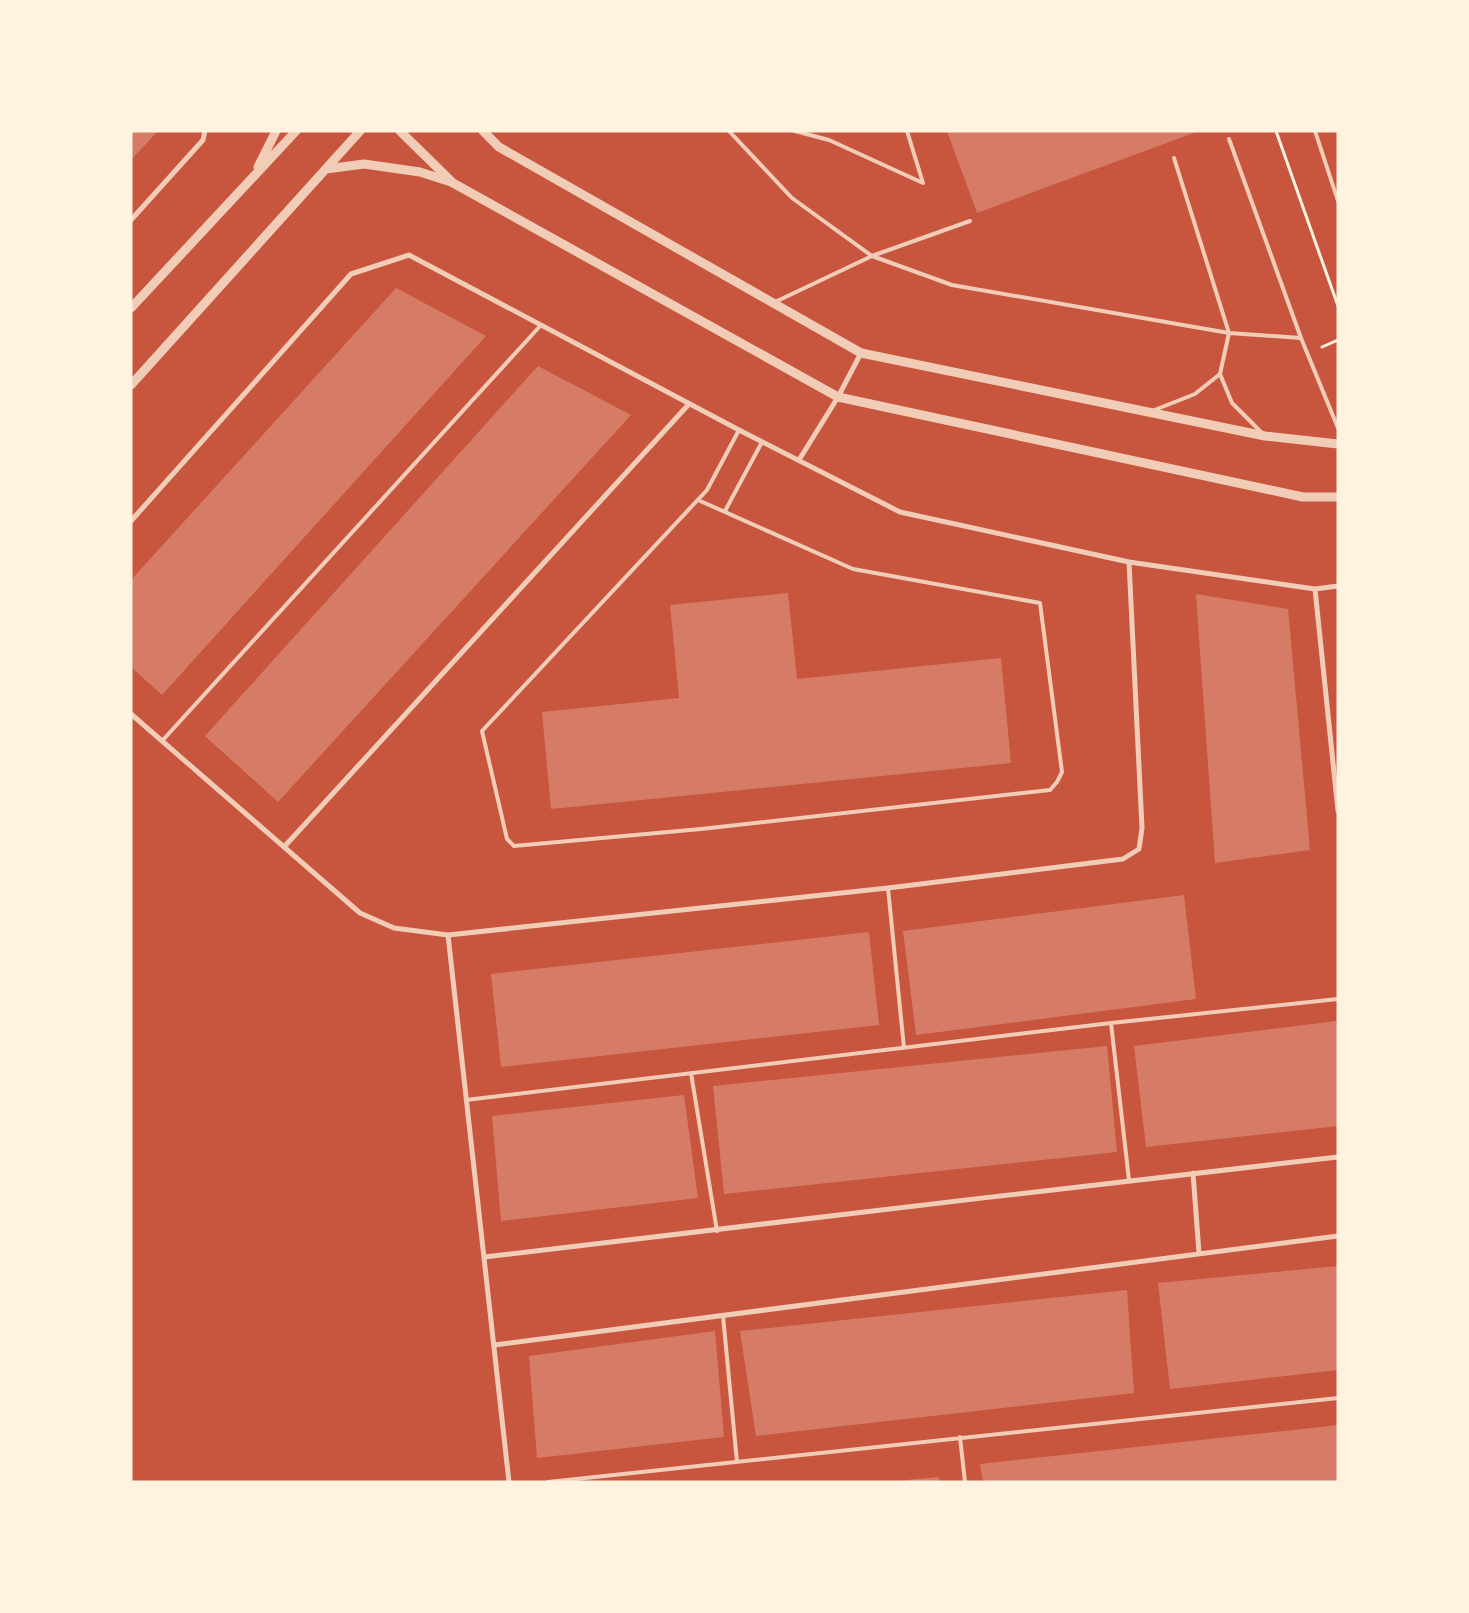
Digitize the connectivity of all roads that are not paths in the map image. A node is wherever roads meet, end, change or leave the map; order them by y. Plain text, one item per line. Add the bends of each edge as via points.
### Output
1 (205, 131) edge
2 (276, 131) edge
3 (296, 131) edge
4 (360, 131) edge
5 (400, 131) edge
6 (483, 131) edge
7 (729, 131) edge
8 (795, 131) edge
9 (907, 131) edge
10 (1315, 131) edge
11 (1229, 139) dead end
12 (1174, 158) dead end
13 (326, 169) junction
14 (254, 176) junction
15 (453, 183) junction
16 (1338, 201) edge
17 (131, 220) edge
18 (970, 221) dead end
19 (872, 256) junction
20 (773, 303) junction
21 (131, 308) edge
22 (541, 325) junction
23 (1229, 333) junction
24 (1301, 338) junction
25 (861, 353) junction
26 (1220, 374) junction
27 (131, 385) edge
28 (838, 397) junction
29 (689, 404) junction
30 (1150, 412) junction
31 (1338, 428) edge
32 (739, 430) junction
33 (1265, 436) junction
34 (762, 442) junction
35 (1338, 444) edge
36 (799, 460) junction
37 (1338, 497) edge
38 (698, 500) junction
39 (725, 511) junction
40 (131, 521) edge
41 (1129, 562) junction
42 (1338, 586) edge
43 (1315, 588) junction
44 (131, 714) edge
45 (162, 741) junction
46 (1338, 811) edge
47 (284, 848) junction
48 (888, 888) junction
49 (448, 935) junction
50 (1338, 999) edge
51 (1111, 1023) junction
52 (904, 1048) junction
53 (691, 1073) junction
54 (466, 1100) junction
55 (1338, 1157) edge
56 (1193, 1173) junction
57 (1129, 1180) junction
58 (717, 1231) junction
59 (1338, 1236) edge
60 (1199, 1254) junction
61 (484, 1258) junction
62 (722, 1316) junction
63 (494, 1345) junction
64 (1338, 1398) edge
65 (960, 1437) junction
66 (737, 1462) junction
67 (509, 1482) edge
68 (548, 1482) edge
69 (965, 1482) edge

1 - 17 street via 203,140
2 - 14 street
3 - 14 street
4 - 13 street
5 - 15 street
6 - 20 street via 499,147
7 - 19 lane via 792,198
8 - 9 lane via 829,140 924,183
10 - 16 lane
11 - 24 lane
12 - 23 lane
13 - 15 street via 364,164 420,172
13 - 27 street
14 - 21 street
15 - 28 street
18 - 19 lane
19 - 20 lane
19 - 23 lane via 952,285
20 - 25 street
22 - 29 street
22 - 40 street via 409,255 350,274
22 - 45 lane
23 - 24 lane
23 - 26 lane
24 - 31 lane
25 - 28 street
25 - 30 street
26 - 30 lane via 1195,394
26 - 33 lane via 1232,403
28 - 36 street
28 - 37 street via 1303,497
29 - 32 street
29 - 47 street
30 - 33 street
32 - 34 street
32 - 38 lane via 707,490
33 - 35 street
34 - 36 street
34 - 39 lane
36 - 41 street via 900,512
38 - 39 lane
38 - 39 lane via 482,732 507,839 514,846 1050,790 1058,782 1062,772 1040,603 853,569
41 - 43 street
41 - 48 street via 1142,828 1139,849 1123,859
42 - 43 street
43 - 46 street
44 - 45 street
45 - 47 street
47 - 49 street via 360,913 394,928
48 - 49 street
48 - 52 lane
49 - 54 street
50 - 51 lane
51 - 52 lane
51 - 57 lane
52 - 53 lane
53 - 54 lane
53 - 58 lane
54 - 61 street
55 - 56 street
56 - 57 street
56 - 60 street
57 - 58 street
58 - 61 street
59 - 60 street
60 - 62 street
61 - 63 street
62 - 63 street
62 - 66 lane
63 - 67 street
64 - 65 lane
65 - 66 lane
65 - 69 lane
66 - 68 lane

